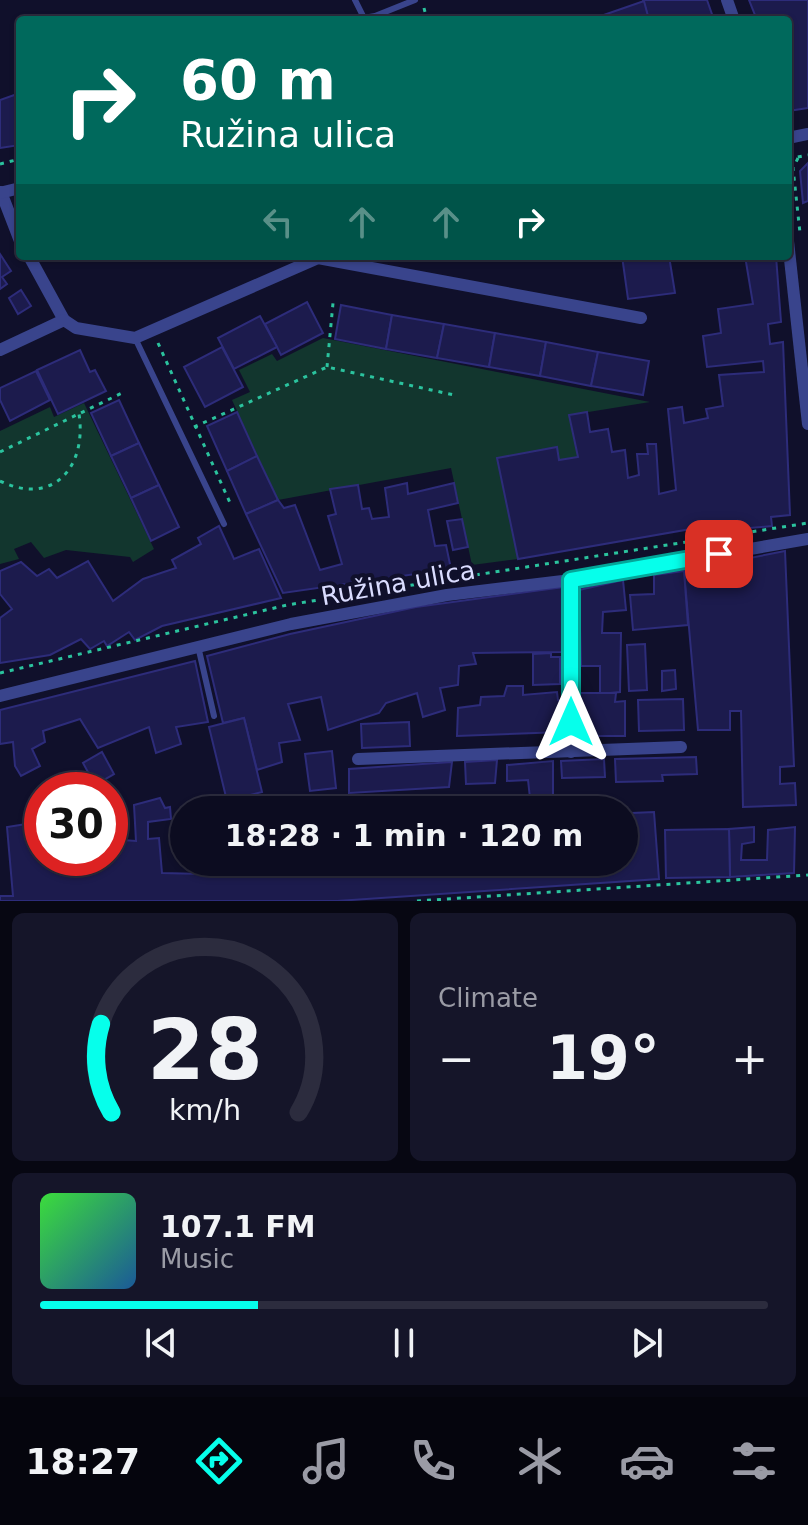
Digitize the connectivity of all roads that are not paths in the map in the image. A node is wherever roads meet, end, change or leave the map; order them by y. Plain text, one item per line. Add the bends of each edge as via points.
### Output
1 (415, 0) edge
2 (375, 16) edge
3 (0, 193) edge
4 (16, 231) edge
5 (795, 242) edge
6 (31, 260) edge
7 (313, 260) edge
8 (329, 260) edge
9 (641, 318) dead end
10 (64, 320) junction
11 (135, 338) junction
12 (0, 350) edge
13 (808, 424) edge
14 (224, 524) dead end
15 (808, 539) edge
16 (571, 580) junction
17 (198, 646) junction
18 (0, 696) edge
19 (214, 716) dead end
20 (681, 747) dead end
21 (571, 752) junction
22 (358, 759) dead end

1 - 2 lane
3 - 4 street
5 - 13 street
6 - 10 street
7 - 11 street
8 - 9 street
10 - 11 street via 76,328
10 - 12 street
11 - 14 lane
15 - 16 street, Ružina ulica
16 - 17 street, Ružina ulica via 447,595
16 - 21 street
17 - 18 street, Ružina ulica
17 - 19 lane
20 - 21 street
21 - 22 street

